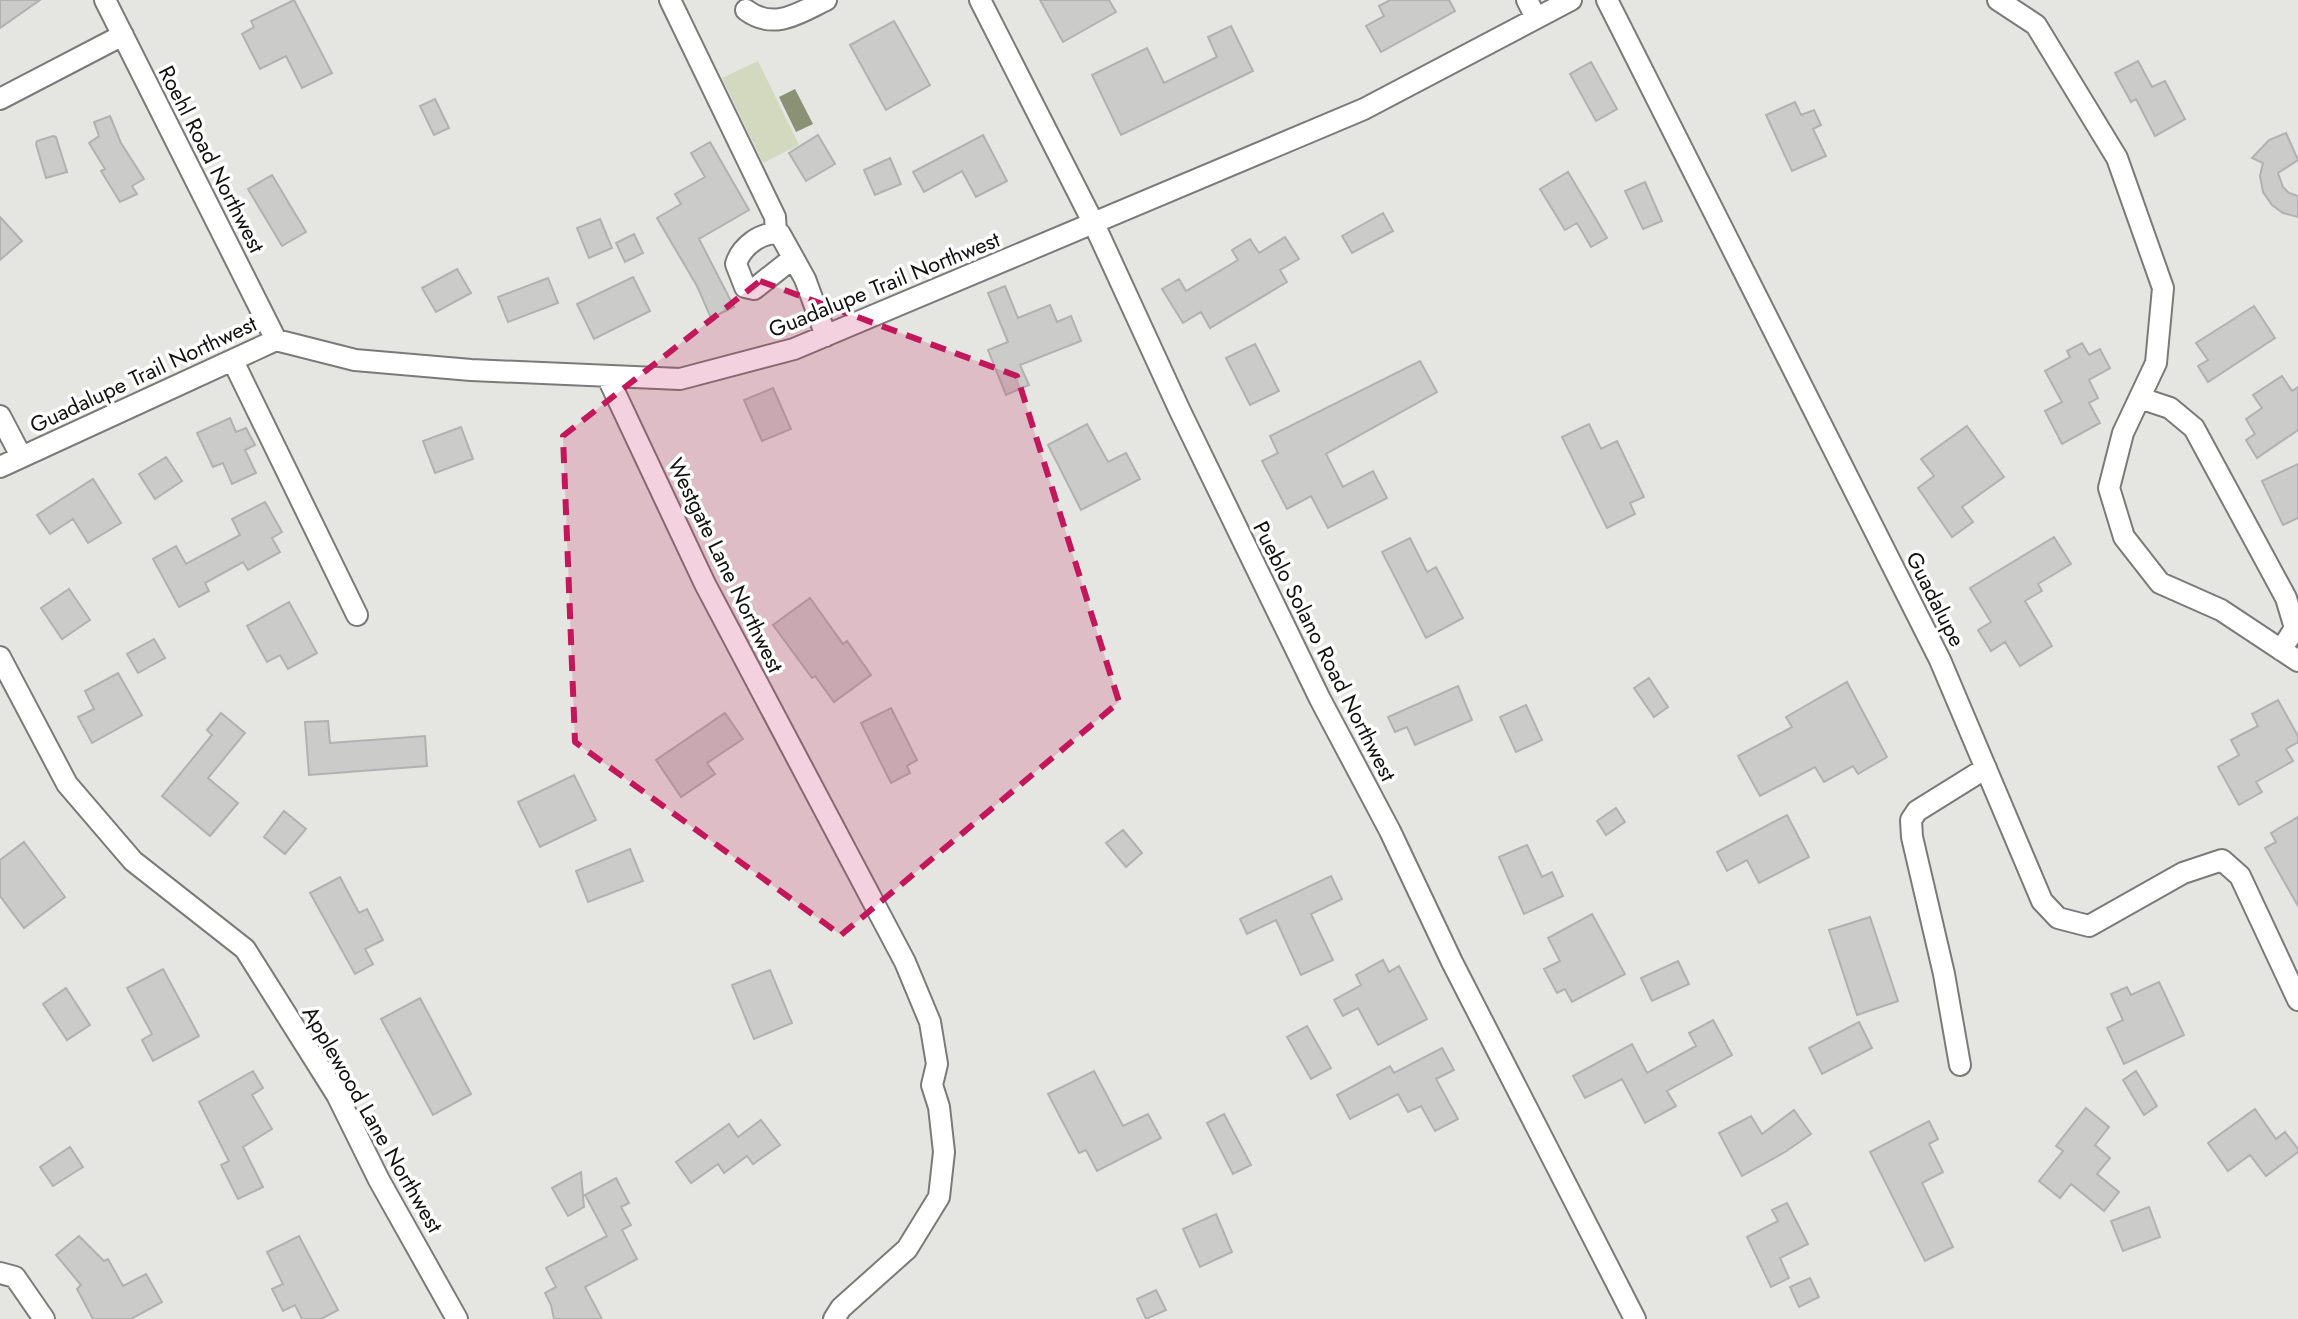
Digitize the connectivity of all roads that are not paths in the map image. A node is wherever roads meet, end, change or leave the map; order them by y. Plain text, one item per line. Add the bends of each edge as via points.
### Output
1 (105, 0) edge
2 (670, 0) edge
3 (826, 0) edge
4 (980, 0) edge
5 (1571, 0) edge
6 (1607, 0) edge
7 (1998, 0) edge
8 (1532, 9) edge
9 (746, 10) dead end
10 (123, 35) junction
11 (0, 99) edge
12 (1094, 224) junction
13 (776, 233) junction
14 (792, 259) junction
15 (826, 336) junction
16 (276, 340) junction
17 (233, 361) junction
18 (607, 376) junction
19 (2140, 398) junction
20 (0, 416) edge
21 (21, 456) junction
22 (0, 467) edge
23 (357, 615) dead end
24 (2290, 656) edge
25 (0, 657) edge
26 (1986, 768) junction
27 (2298, 1000) edge
28 (1960, 1065) dead end
29 (0, 1273) edge
30 (44, 1319) edge
31 (457, 1319) edge
32 (834, 1319) edge
33 (1635, 1319) edge

1 - 10 street, Roehl Road Northwest
2 - 13 street via 775,217
3 - 9 street via 771,20
4 - 12 street, Pueblo Solano Road Northwest
5 - 8 street, Guadalupe Trail Northwest
6 - 26 street, Guadalupe via 1940,660
7 - 19 street via 2036,25 2117,158 2163,288 2156,363
8 - 12 street, Guadalupe Trail Northwest via 1364,109
10 - 11 street
10 - 16 street, Roehl Road Northwest
12 - 15 street, Guadalupe Trail Northwest
12 - 33 street, Pueblo Solano Road Northwest via 1320,699
13 - 14 street
13 - 14 street via 763,236 739,255 740,280 754,289
14 - 15 street
15 - 18 street, Guadalupe Trail Northwest via 680,379
16 - 17 street, Guadalupe Trail Northwest
16 - 18 street, Guadalupe Trail Northwest via 355,360
17 - 21 street, Guadalupe Trail Northwest
17 - 23 street
18 - 32 street, Westgate Lane Northwest via 705,584 905,962 930,1022 937,1064 932,1085 944,1152 939,1197 907,1249
19 - 24 street via 2170,408 2194,428 2286,598 2295,628
19 - 24 street via 2123,433 2109,488 2124,537 2160,583 2221,610
20 - 21 street
21 - 22 street, Guadalupe Trail Northwest
25 - 31 street, Applewood Lane Northwest via 67,784 133,861 245,949 337,1095
26 - 27 street, Guadalupe via 2042,901 2058,918 2089,926 2183,873 2222,860 2240,876
26 - 28 street via 1911,820
29 - 30 street via 15,1277

